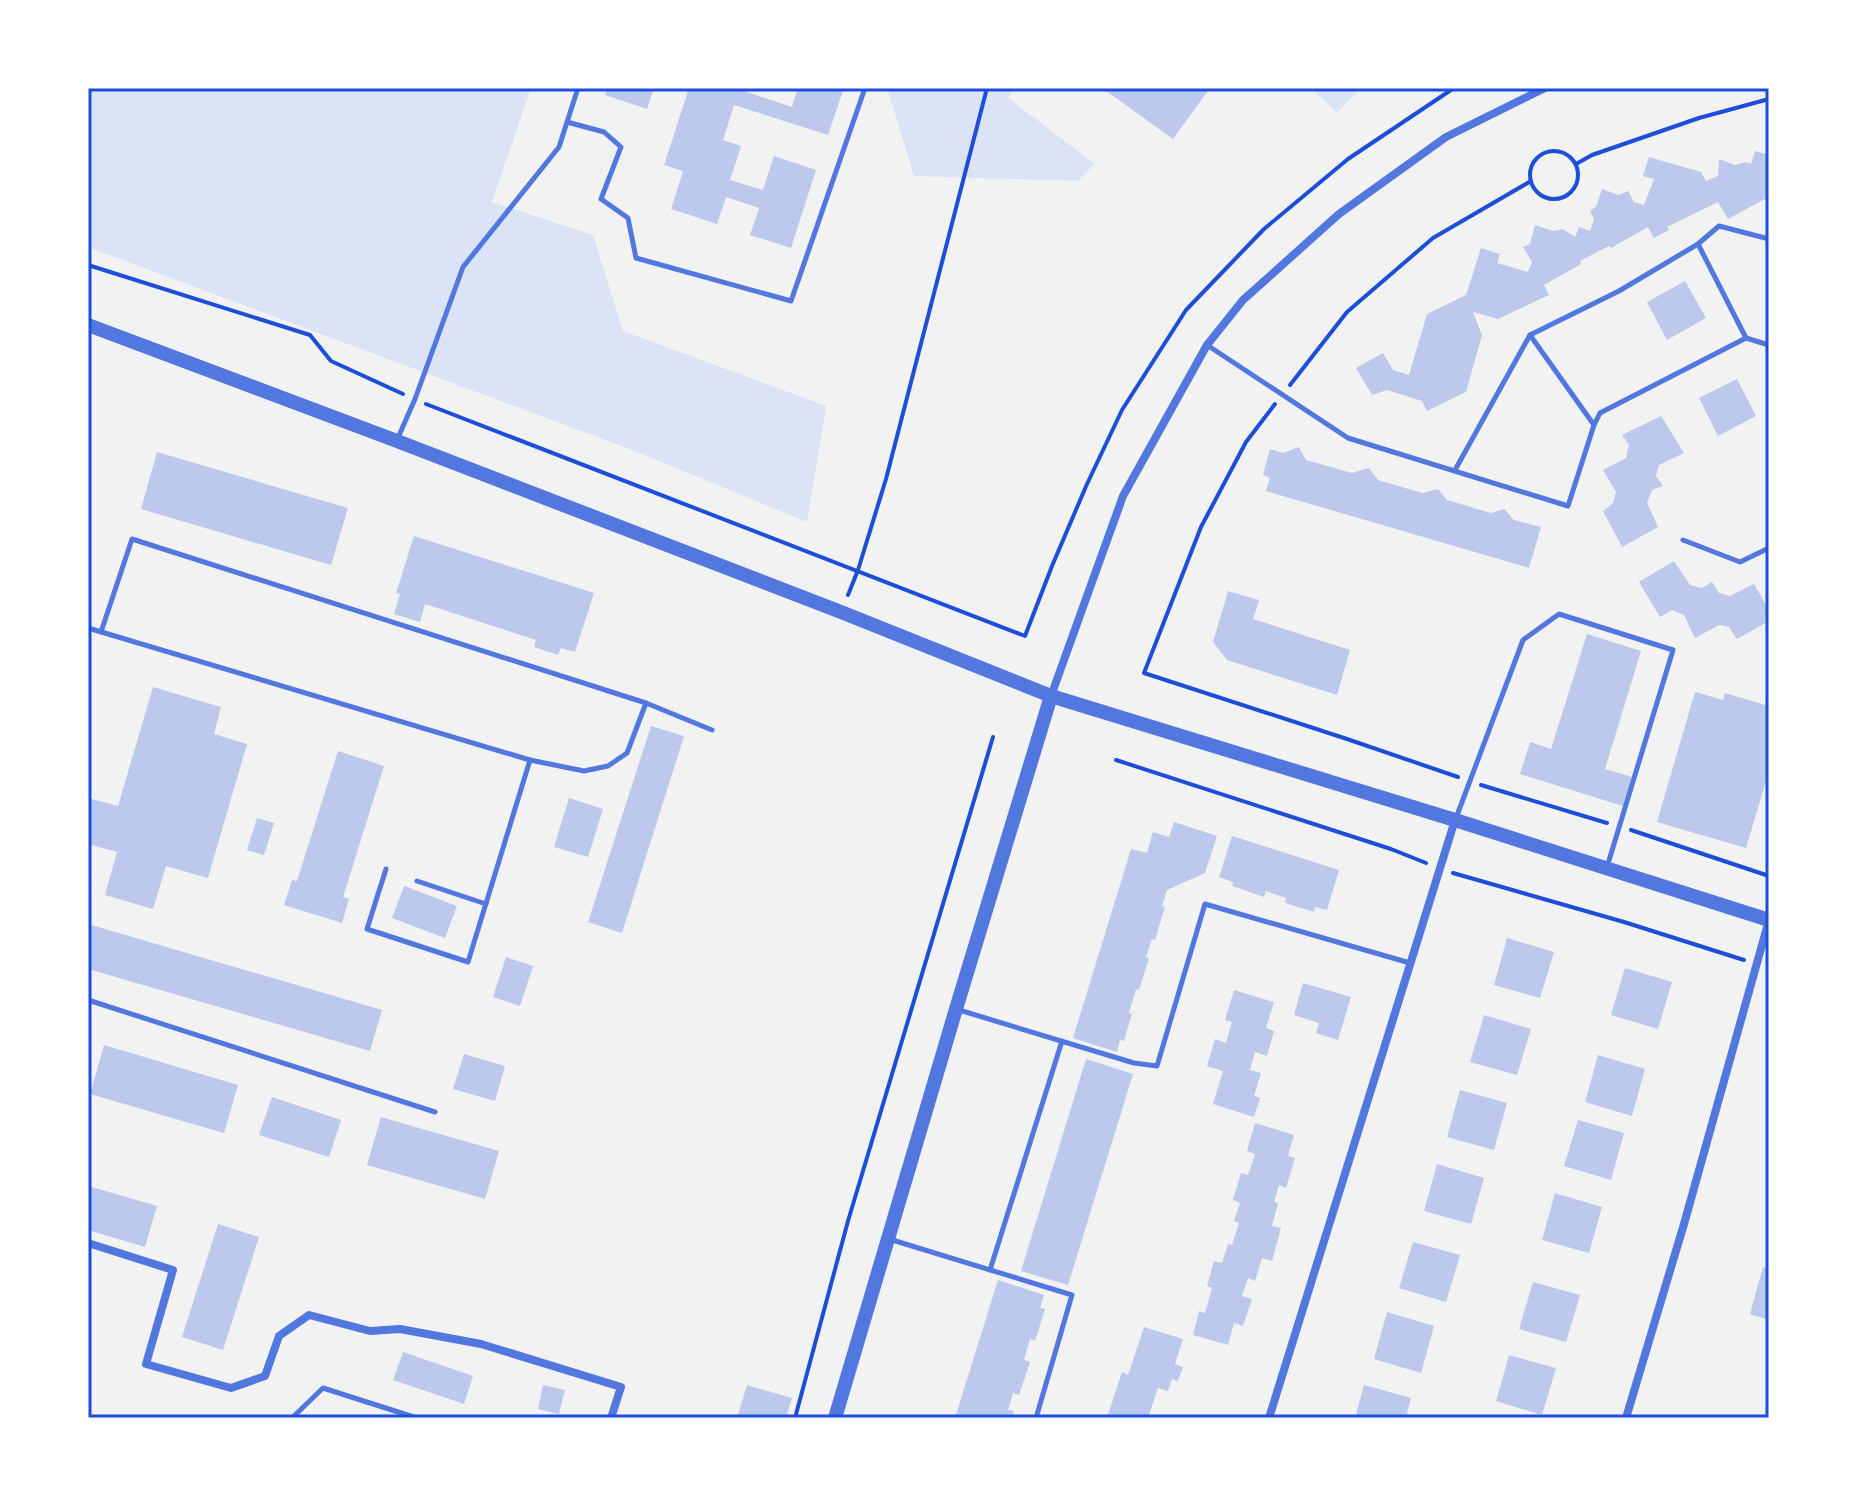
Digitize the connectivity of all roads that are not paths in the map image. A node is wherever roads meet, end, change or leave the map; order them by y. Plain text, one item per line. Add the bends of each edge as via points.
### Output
1 (578, 88) edge
2 (865, 88) edge
3 (1545, 88) edge
4 (567, 122) junction
5 (1769, 239) edge
6 (1698, 244) junction
7 (88, 325) edge
8 (1530, 335) junction
9 (1746, 338) junction
10 (1207, 345) junction
11 (1769, 345) edge
12 (1594, 425) junction
13 (397, 441) junction
14 (1455, 470) junction
15 (1683, 540) dead end
16 (1769, 548) edge
17 (88, 628) edge
18 (101, 632) junction
19 (1051, 696) junction
20 (646, 703) junction
21 (712, 730) dead end
22 (530, 760) junction
23 (1455, 820) junction
24 (1606, 868) junction
25 (386, 869) dead end
26 (417, 881) dead end
27 (486, 904) junction
28 (1769, 920) edge
29 (1410, 963) junction
30 (88, 1000) edge
31 (956, 1009) junction
32 (1062, 1041) junction
33 (435, 1112) dead end
34 (888, 1238) junction
35 (88, 1243) edge
36 (990, 1270) junction
37 (292, 1418) edge
38 (417, 1418) edge
39 (611, 1418) edge
40 (835, 1418) edge
41 (1036, 1418) edge
42 (1269, 1418) edge
43 (1626, 1418) edge

1 - 4 lane
2 - 4 lane via 791,301 636,258 628,218 601,199 621,147 604,132
3 - 10 street via 1446,137 1339,214 1243,300
4 - 13 lane via 559,147 463,267
5 - 6 lane via 1719,226
6 - 8 lane
6 - 9 lane
7 - 13 street
8 - 12 lane
8 - 14 lane
9 - 11 lane
9 - 12 lane via 1600,413
10 - 14 lane via 1348,438
10 - 19 street via 1123,496
12 - 14 lane via 1568,506
13 - 19 street
15 - 16 lane via 1740,562
17 - 18 lane
18 - 20 lane via 132,539
18 - 22 lane
19 - 23 street
19 - 31 street
20 - 21 lane
20 - 22 lane via 627,753 608,766 584,771
22 - 27 lane
23 - 24 street
23 - 24 lane via 1523,640 1559,614 1673,650
23 - 29 street
24 - 28 street
25 - 27 lane via 367,929 468,962
26 - 27 lane
28 - 43 street
29 - 32 lane via 1205,904 1157,1066
29 - 42 street
30 - 33 lane
31 - 32 lane
31 - 34 street
32 - 36 lane
34 - 36 lane
34 - 40 street
35 - 39 street via 173,1270 146,1364 231,1388 265,1376 279,1336 309,1315 370,1331 400,1329 481,1344 621,1387
36 - 41 lane via 1072,1295
37 - 38 lane via 323,1388

